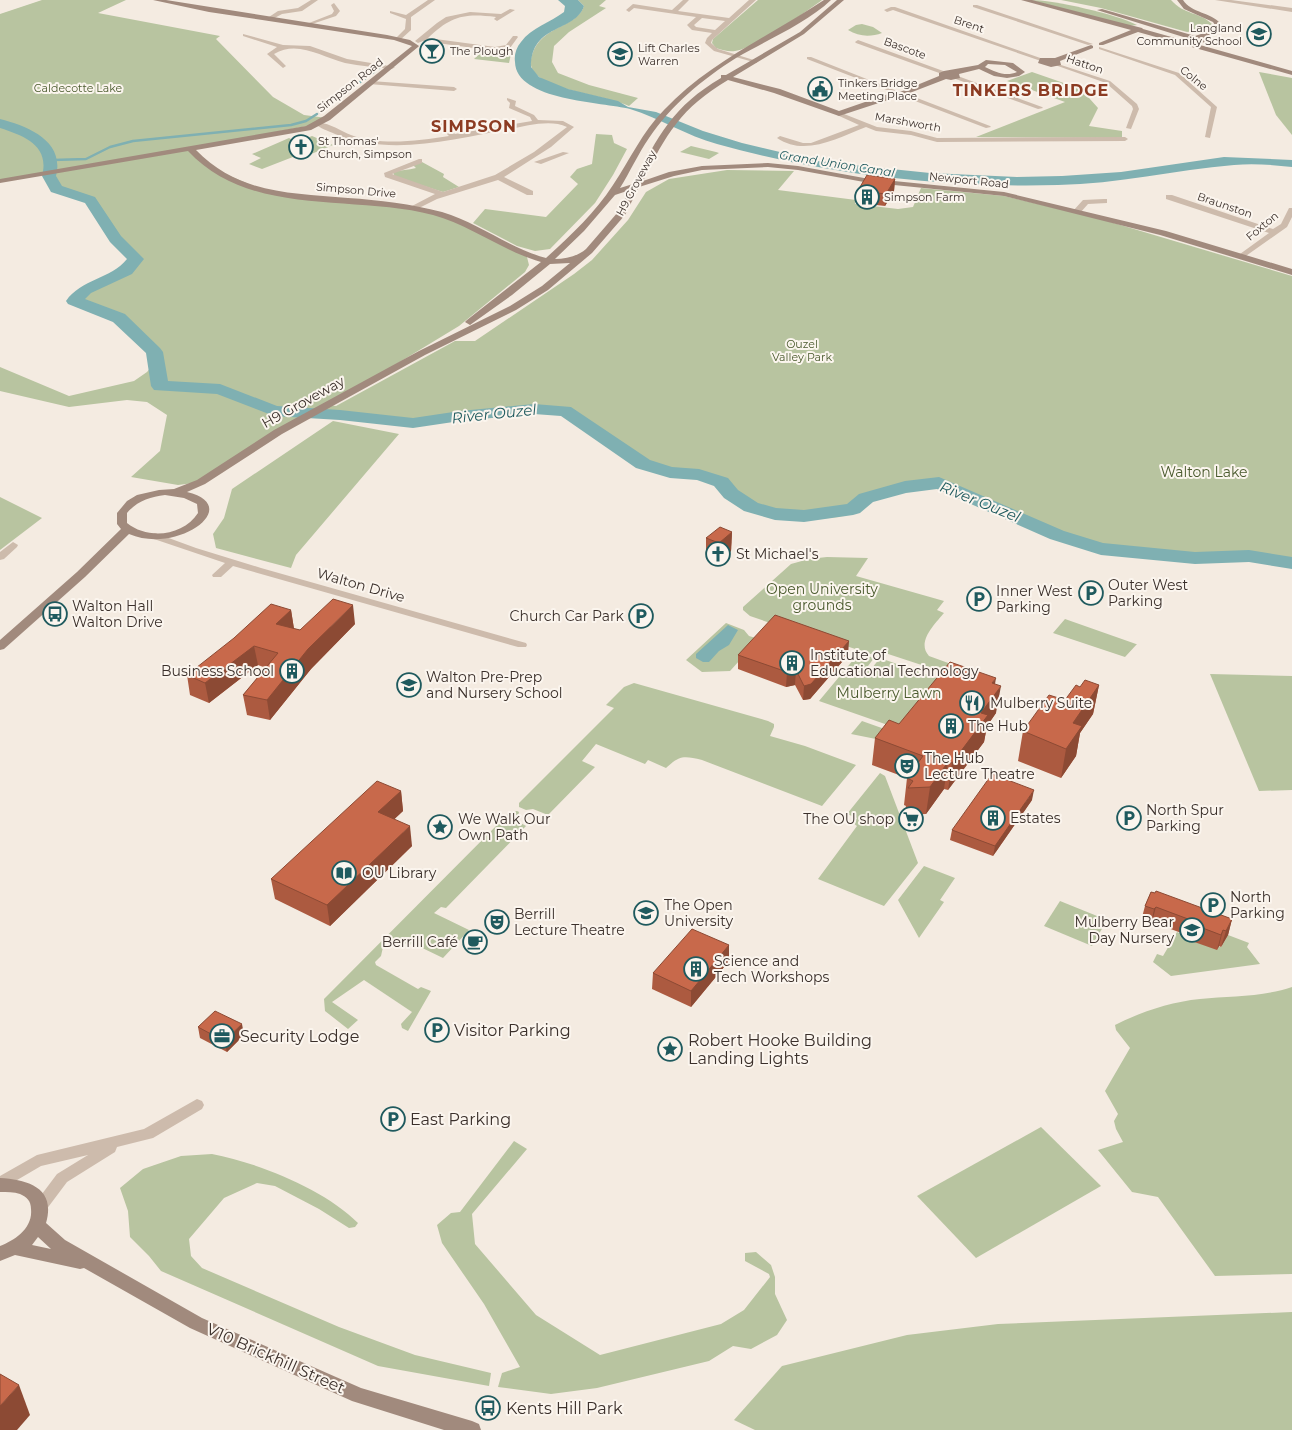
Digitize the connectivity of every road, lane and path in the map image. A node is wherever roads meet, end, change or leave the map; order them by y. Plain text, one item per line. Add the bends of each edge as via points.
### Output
1 (156, 0) edge
2 (315, 0) edge
3 (432, 0) edge
4 (686, 0) edge
5 (753, 0) edge
6 (828, 0) edge
7 (842, 0) edge
8 (1024, 0) edge
9 (1053, 0) edge
10 (1180, 0) edge
11 (1218, 0) edge
12 (334, 5) dead end
13 (975, 6) dead end
14 (486, 8) dead end
15 (512, 10) dead end
16 (629, 10) dead end
17 (887, 10) dead end
18 (1292, 10) edge
19 (674, 11) junction
20 (392, 12) dead end
21 (478, 12) junction
22 (701, 16) junction
23 (406, 17) junction
24 (1129, 18) junction
25 (269, 19) junction
26 (729, 20) junction
27 (311, 24) junction
28 (1166, 29) junction
29 (1138, 30) junction
30 (716, 32) junction
31 (1207, 33) junction
32 (245, 35) dead end
33 (1120, 37) junction
34 (515, 38) dead end
35 (398, 39) junction
36 (423, 39) junction
37 (1166, 39) junction
38 (1193, 39) junction
39 (858, 42) dead end
40 (414, 43) junction
41 (1090, 46) junction
42 (1101, 46) junction
43 (282, 47) junction
44 (1206, 50) junction
45 (768, 55) junction
46 (741, 57) junction
47 (809, 58) dead end
48 (753, 63) junction
49 (1056, 63) junction
50 (1039, 65) junction
51 (283, 66) dead end
52 (981, 66) junction
53 (1292, 66) edge
54 (392, 67) junction
55 (715, 70) junction
56 (741, 72) junction
57 (1021, 72) junction
58 (1292, 73) edge
59 (944, 75) junction
60 (954, 75) junction
61 (724, 77) junction
62 (701, 80) junction
63 (371, 83) junction
64 (749, 84) junction
65 (454, 89) dead end
66 (894, 93) junction
67 (904, 93) junction
68 (509, 99) dead end
69 (1040, 108) dead end
70 (839, 114) junction
71 (436, 120) dead end
72 (536, 122) junction
73 (318, 124) junction
74 (865, 125) junction
75 (988, 127) dead end
76 (1129, 128) dead end
77 (454, 137) junction
78 (780, 138) dead end
79 (1208, 138) dead end
80 (1125, 139) dead end
81 (190, 148) junction
82 (535, 153) junction
83 (564, 153) dead end
84 (555, 156) junction
85 (419, 160) dead end
86 (538, 162) dead end
87 (648, 162) junction
88 (628, 166) junction
89 (643, 171) junction
90 (668, 173) junction
91 (498, 177) junction
92 (0, 181) edge
93 (637, 185) junction
94 (530, 193) dead end
95 (612, 193) junction
96 (444, 195) junction
97 (1169, 197) dead end
98 (1104, 202) dead end
99 (415, 208) junction
100 (1292, 210) edge
101 (1076, 211) junction
102 (1274, 232) junction
103 (589, 251) junction
104 (529, 254) junction
105 (1244, 256) junction
106 (553, 260) junction
107 (566, 272) junction
108 (1292, 272) edge
109 (498, 302) junction
110 (422, 353) junction
111 (201, 482) junction
112 (177, 492) junction
113 (199, 499) junction
114 (188, 528) junction
115 (126, 529) junction
116 (142, 535) junction
117 (155, 536) junction
118 (13, 546) dead end
119 (192, 550) junction
120 (108, 551) junction
121 (0, 557) edge
122 (232, 562) junction
123 (217, 575) dead end
124 (522, 644) dead end
125 (0, 646) edge
126 (197, 1105) dead end
127 (118, 1143) junction
128 (0, 1185) edge
129 (41, 1206) junction
130 (37, 1226) junction
131 (7, 1251) edge
132 (90, 1264) junction
133 (472, 1430) edge

1 - 25 street, Simpson Road
2 - 25 street via 300,10 280,12
3 - 23 street
4 - 19 street
5 - 26 street
6 - 46 street, H9 Groveway
7 - 45 street via 802,33
8 - 29 street
9 - 24 street
10 - 31 street via 1186,7 1216,20 1220,27
11 - 18 street
12 - 27 street via 334,15
13 - 41 street
14 - 21 street
15 - 21 street via 498,17
16 - 19 street via 634,6
17 - 50 street, Brent via 892,8
19 - 22 street
20 - 23 street
21 - 36 street via 442,22
22 - 26 street
22 - 30 street via 690,25 694,29
23 - 35 street via 409,19 408,30
24 - 28 street
24 - 29 street via 1140,24 1142,27
25 - 27 street, Simpson Road
26 - 30 street
27 - 35 street, Simpson Road
28 - 29 street
28 - 31 street
28 - 38 street
29 - 33 street
29 - 37 street
30 - 46 street via 708,43 712,48
31 - 38 street
32 - 43 street
33 - 37 street
33 - 42 street
34 - 36 street via 508,47 495,49
35 - 40 street, Simpson Road
36 - 40 street
37 - 38 street
37 - 44 street
38 - 44 street via 1192,43
38 - 53 street
39 - 59 street, Bascote
40 - 54 street, Simpson Road via 415,49
41 - 42 street
41 - 49 street
42 - 79 street, Colne via 1177,74 1214,107
43 - 51 street via 270,54
43 - 54 street via 304,47 346,61
44 - 58 street
45 - 46 street
45 - 48 street
46 - 48 street
46 - 55 street, H9 Groveway
47 - 66 street
48 - 56 street
49 - 50 street
49 - 76 street, Hatton via 1114,86 1135,105
50 - 57 street
52 - 57 street via 1005,76
52 - 57 street via 986,62 1000,62
52 - 60 street
54 - 63 street, Simpson Road
55 - 61 street via 716,74
55 - 62 street, H9 Groveway
56 - 61 street, H9 Groveway
56 - 64 street
59 - 60 street
59 - 67 street
60 - 69 street
61 - 62 street
61 - 64 street, Marshworth
61 - 87 street, H9 Groveway via 682,110
62 - 88 street, H9 Groveway via 671,106
63 - 65 street
63 - 73 street, Simpson Road
64 - 70 street, Marshworth
66 - 67 street
66 - 70 street
67 - 75 street
68 - 72 street via 514,102 511,107 532,116
70 - 74 street, Marshworth
71 - 77 street
72 - 77 street
72 - 82 street via 572,126
73 - 77 street via 351,138 384,143 425,142
73 - 81 street, Simpson Road
74 - 78 street via 803,145
74 - 80 street, Marshworth via 937,140
81 - 92 street, Simpson Road
81 - 99 street, Simpson Drive via 222,175 254,189
82 - 84 street
82 - 91 street
83 - 84 street
84 - 86 street
85 - 96 street via 393,169 388,175
87 - 89 street, H9 Groveway
87 - 90 street
88 - 89 street
88 - 95 street, H9 Groveway
89 - 90 street
89 - 93 street, H9 Groveway
90 - 93 street, Newport Road
90 - 101 street, Newport Road via 768,165 864,180 1004,194
91 - 94 street
91 - 96 street
93 - 95 street, Newport Road
93 - 103 street, H9 Groveway via 622,213
95 - 106 street, H9 Groveway
96 - 99 street
97 - 102 street, Braunston
98 - 101 street via 1086,202
99 - 104 street, Simpson Drive via 459,221
100 - 102 street, Foxton via 1284,225
101 - 105 street, Newport Road
102 - 105 street, Foxton
103 - 106 street
103 - 107 street, H9 Groveway
104 - 106 street, Simpson Drive
104 - 109 street via 534,266
105 - 108 street, Newport Road
106 - 107 street
106 - 109 street, H9 Groveway
107 - 110 street, H9 Groveway via 513,308
109 - 110 street, H9 Groveway
110 - 111 street, H9 Groveway via 278,432
111 - 112 street, H9 Groveway
111 - 113 street
112 - 113 street
112 - 115 street via 154,493 133,501 122,513
113 - 114 street via 203,513
114 - 117 street
114 - 119 street via 184,539
115 - 116 street
115 - 120 street
116 - 117 street
116 - 120 street
117 - 119 street, Walton Drive
118 - 121 street
119 - 122 street, Walton Drive
120 - 125 street
122 - 123 street
122 - 124 street, Walton Drive
126 - 127 street via 148,1134
127 - 128 street via 37,1161
127 - 129 street via 62,1178
128 - 129 street via 21,1186 31,1191
129 - 130 street
130 - 131 street via 24,1242
130 - 132 street, V10 Brickhill Street via 59,1245
131 - 132 street, V10 Brickhill Street
132 - 133 street, V10 Brickhill Street via 196,1323 358,1395

